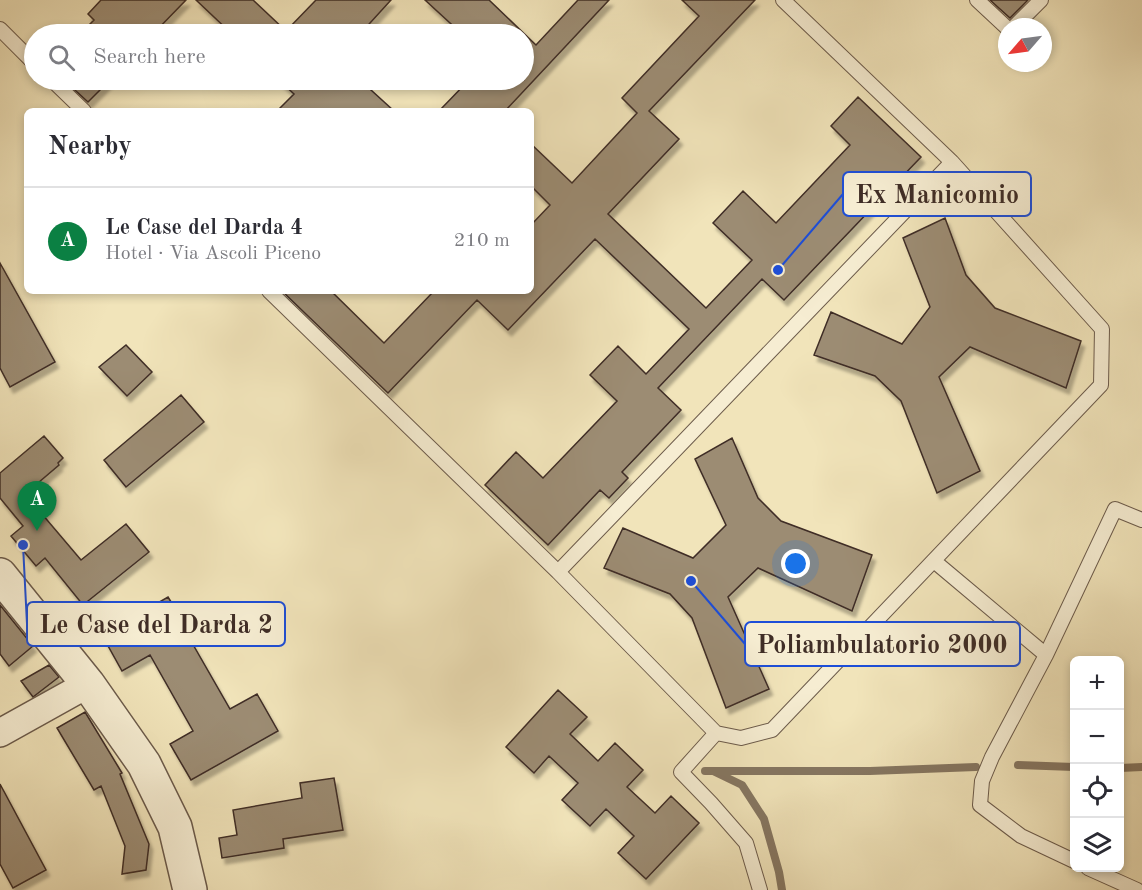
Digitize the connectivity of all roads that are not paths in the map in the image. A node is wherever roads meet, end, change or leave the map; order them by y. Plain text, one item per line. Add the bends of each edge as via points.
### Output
1 (783, 0) edge
2 (977, 0) edge
3 (1041, 0) edge
4 (1023, 18) edge
5 (998, 20) edge
6 (0, 28) edge
7 (24, 53) edge
8 (62, 90) edge
9 (81, 108) edge
10 (952, 162) junction
11 (272, 294) edge
12 (1142, 520) edge
13 (934, 561) junction
14 (558, 572) junction
15 (0, 575) edge
16 (1046, 655) junction
17 (88, 684) junction
18 (0, 733) edge
19 (717, 733) junction
20 (1070, 859) edge
21 (1099, 872) edge
22 (189, 890) edge
23 (760, 890) edge
24 (1137, 890) edge

1 - 10 lane
2 - 5 lane
3 - 4 lane
6 - 7 lane
8 - 9 lane
10 - 13 lane via 1102,329 1101,386
10 - 14 lane
11 - 14 lane
12 - 16 lane via 1115,509
13 - 16 lane
13 - 19 lane via 772,730 741,738
14 - 19 lane
15 - 17 street
16 - 20 lane via 992,757 982,782 980,805 1021,836
17 - 18 street
17 - 22 street via 144,764 165,806 175,827
19 - 23 lane via 681,772 746,843
21 - 24 lane

